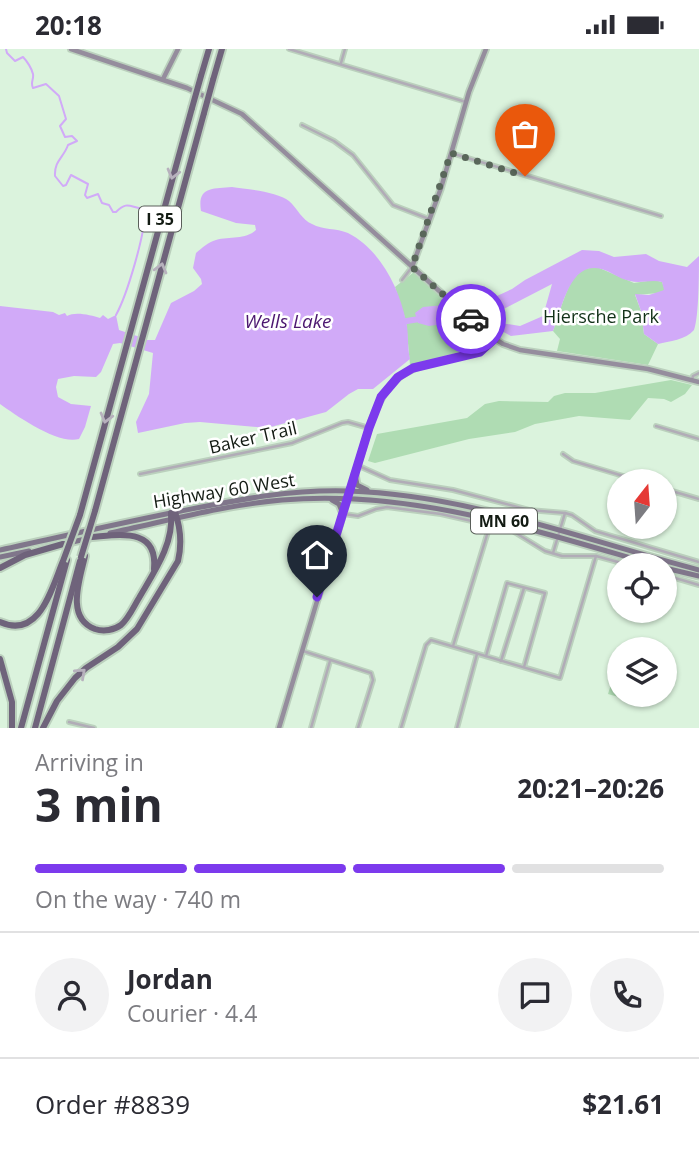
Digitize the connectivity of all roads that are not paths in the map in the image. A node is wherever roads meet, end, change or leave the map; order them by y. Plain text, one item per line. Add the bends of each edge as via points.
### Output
1 (71, 49) edge
2 (178, 49) edge
3 (209, 49) edge
4 (222, 49) edge
5 (289, 49) edge
6 (345, 49) edge
7 (486, 49) edge
8 (341, 64) junction
9 (163, 79) junction
10 (466, 103) junction
11 (302, 125) dead end
12 (451, 153) junction
13 (661, 216) dead end
14 (429, 219) junction
15 (412, 267) junction
16 (402, 280) dead end
17 (494, 339) junction
18 (699, 373) edge
19 (692, 380) junction
20 (699, 382) edge
21 (656, 426) dead end
22 (369, 428) junction
23 (699, 439) edge
24 (563, 454) dead end
25 (358, 466) junction
26 (607, 471) edge
27 (140, 474) dead end
28 (355, 474) junction
29 (380, 493) junction
30 (677, 493) edge
31 (349, 495) junction
32 (322, 498) junction
33 (699, 499) edge
34 (565, 513) junction
35 (343, 514) junction
36 (174, 516) junction
37 (490, 525) junction
38 (559, 533) junction
39 (92, 537) junction
40 (63, 544) junction
41 (0, 550) edge
42 (553, 553) junction
43 (619, 553) edge
44 (0, 557) edge
45 (83, 557) junction
46 (596, 557) junction
47 (607, 560) edge
48 (65, 561) junction
49 (699, 562) edge
50 (0, 568) edge
51 (699, 570) edge
52 (677, 571) edge
53 (699, 576) edge
54 (151, 577) junction
55 (677, 579) edge
56 (699, 585) edge
57 (524, 588) junction
58 (0, 622) edge
59 (453, 646) junction
60 (301, 651) junction
61 (477, 654) junction
62 (486, 656) junction
63 (0, 659) edge
64 (330, 660) junction
65 (502, 661) junction
66 (524, 668) junction
67 (69, 722) dead end
68 (12, 728) edge
69 (22, 728) edge
70 (35, 728) edge
71 (43, 728) edge
72 (94, 728) edge
73 (279, 728) edge
74 (311, 728) edge
75 (358, 728) edge
76 (401, 728) edge
77 (457, 728) edge

1 - 9 street
2 - 9 street
3 -> 48 highway, I 35, bridge
45 -> 4 highway, I 35, bridge
5 - 8 street
6 - 8 street
7 - 10 street
8 - 10 street
9 - 15 street via 248,118
10 - 12 street
11 - 14 street via 353,155 393,205
12 - 13 street
12 - 14 street
14 - 15 street
15 - 16 street
15 - 17 street
17 - 19 street via 520,350
17 - 22 street via 480,352 413,368 398,377 381,397
18 - 19 street
19 - 20 street
21 - 23 street
22 - 25 street
22 - 27 street, Baker Trail via 342,423 292,443
24 - 26 street
25 - 28 street
25 - 34 street via 390,480 453,490 529,510
28 - 29 main road via 358,486
28 - 31 street
29 - 31 main road, Highway 60 West / MN 60
29 - 38 main road, Highway 60 West / MN 60 via 477,508
30 - 33 street
31 - 32 main road, Highway 60 West / MN 60
31 - 35 street
31 - 36 main road, Highway 60 West / MN 60 via 264,495
31 - 38 main road, Highway 60 West / MN 60 via 464,512
32 - 35 main road via 338,502
32 - 36 main road, Highway 60 West / MN 60
34 - 38 street
34 - 49 street via 595,531
35 - 37 street via 358,516 380,508 400,508
35 - 60 street
36 - 39 main road, Highway 60 West / MN 60
36 - 41 main road, Highway 60 West / MN 60
36 - 54 highway via 164,554
71 -> 36 highway via 75,678 127,639 150,611 178,561 181,544
37 - 42 street via 519,533
37 - 59 street
38 - 42 street
38 - 43 main road, Highway 60 West / MN 60
38 - 51 main road, Highway 60 West / MN 60
39 - 40 main road, Highway 60 West / MN 60
39 - 54 highway via 124,534 142,539 153,553
40 - 44 main road, Highway 60 West / MN 60
40 - 50 highway via 16,558
42 - 46 street
45 - 54 highway via 78,611 83,621 99,630 116,628 125,620
45 - 70 highway
46 - 47 street
46 - 66 street via 560,678
48 - 58 highway via 36,617 19,626
48 - 69 highway
52 - 53 main road
55 - 56 street
57 - 62 street via 507,583
57 - 65 street
57 - 66 street via 545,593
59 - 61 street
59 - 76 street via 429,641
60 - 64 street
60 - 73 street
61 - 62 street
61 - 77 street
62 - 65 street
63 - 68 highway via 12,702
64 - 74 street
64 - 75 street via 373,675
65 - 66 street
67 - 72 street

